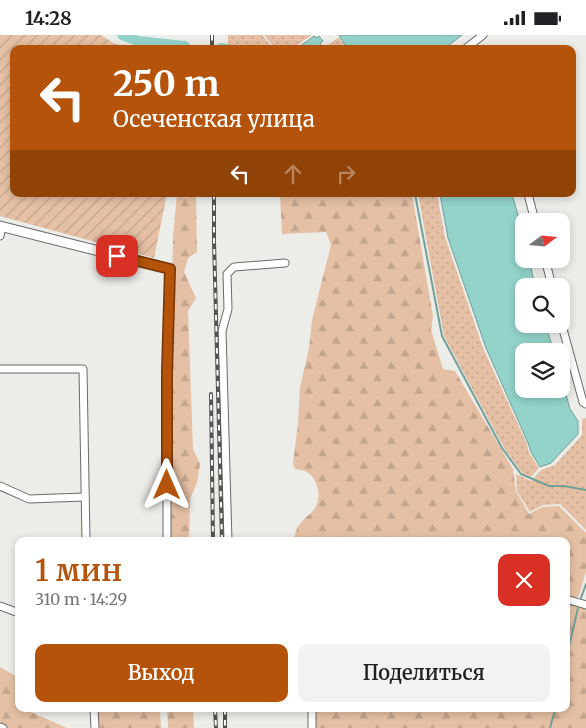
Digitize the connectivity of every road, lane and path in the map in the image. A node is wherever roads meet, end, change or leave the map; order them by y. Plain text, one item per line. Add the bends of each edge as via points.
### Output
1 (483, 35) edge
2 (470, 45) edge
3 (529, 197) edge
4 (533, 213) edge
5 (1, 227) edge
6 (0, 237) edge
7 (285, 263) dead end
8 (170, 269) joint
9 (564, 333) edge
10 (0, 369) edge
11 (586, 404) edge
12 (0, 486) edge
13 (85, 497) junction
14 (86, 537) edge
15 (167, 537) edge
16 (228, 537) edge
17 (570, 600) edge
18 (586, 605) edge
19 (0, 606) edge
20 (15, 612) edge
21 (94, 712) edge
22 (312, 712) edge
23 (95, 728) edge
24 (312, 728) edge

1 - 2 street
3 - 4 street
5 - 6 street
5 - 8 street
7 - 16 street via 234,267 227,274 228,309 222,331
8 - 15 street
9 - 11 street
10 - 13 street via 83,369
12 - 13 street via 29,499
13 - 14 street
17 - 18 street
19 - 20 street
21 - 23 street
22 - 24 street

